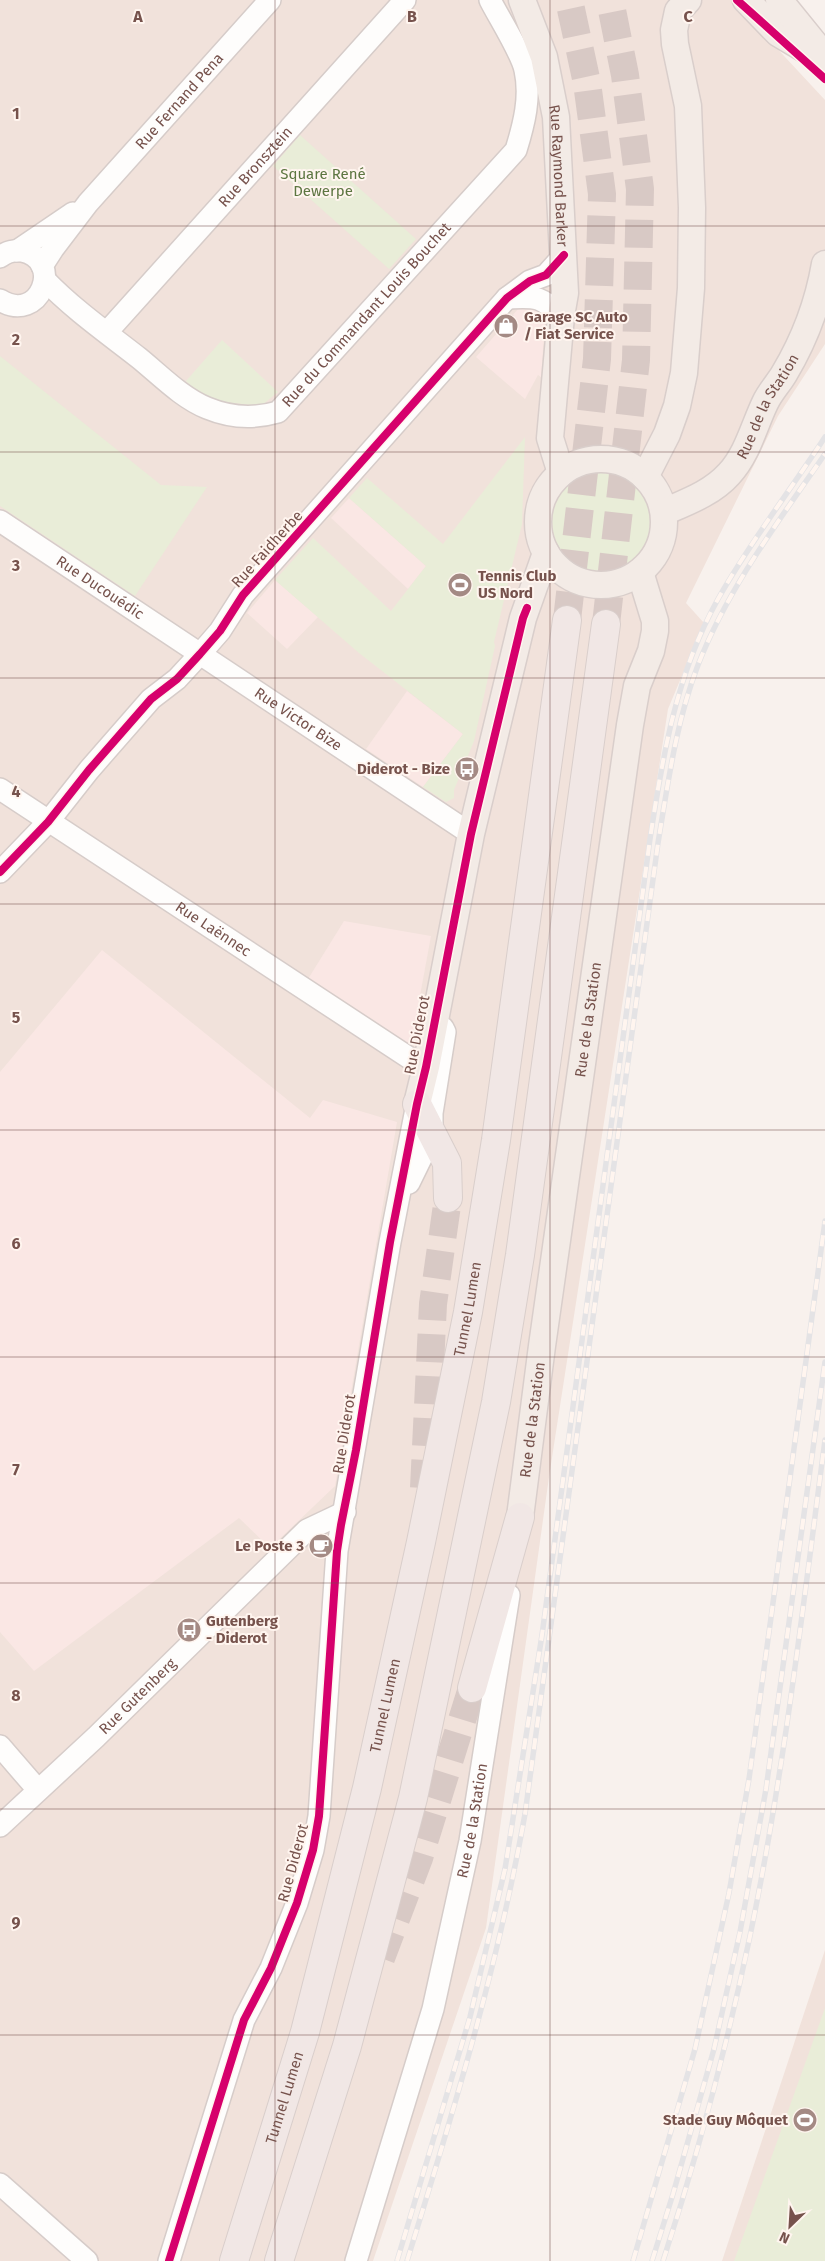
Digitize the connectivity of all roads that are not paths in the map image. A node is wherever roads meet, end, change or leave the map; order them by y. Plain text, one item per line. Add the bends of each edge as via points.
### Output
1 (270, 0) edge
2 (405, 0) edge
3 (490, 0) edge
4 (522, 0) edge
5 (688, 0) edge
6 (732, 0) edge
7 (746, 0) edge
8 (784, 16) edge
9 (825, 60) edge
10 (88, 203) junction
11 (9, 254) edge
12 (564, 255) junction
13 (825, 264) edge
14 (42, 280) junction
15 (507, 298) junction
16 (4, 308) edge
17 (561, 316) junction
18 (107, 332) junction
19 (561, 473) junction
20 (645, 477) junction
21 (664, 512) junction
22 (0, 521) edge
23 (546, 553) junction
24 (640, 572) junction
25 (577, 580) junction
26 (527, 608) junction
27 (567, 620) tunnel mouth
28 (606, 624) tunnel mouth
29 (194, 650) junction
30 (0, 789) edge
31 (44, 819) junction
32 (471, 834) junction
33 (2, 870) edge
34 (436, 1011) junction
35 (426, 1067) junction
36 (417, 1104) junction
37 (432, 1136) junction
38 (448, 1198) tunnel mouth
39 (397, 1205) junction
40 (345, 1512) junction
41 (520, 1517) junction
42 (472, 1688) tunnel mouth
43 (0, 1746) edge
44 (38, 1790) junction
45 (0, 1826) edge
46 (0, 2184) edge
47 (87, 2261) edge
48 (169, 2261) edge
49 (234, 2261) edge
50 (279, 2261) edge
51 (356, 2261) edge

1 - 10 street, Rue Fernand Pena
2 - 18 street, Rue Bronsztein
3 - 18 street, Rue du Commandant Louis Bouchet via 525,68 524,122 516,150 278,412 258,418 206,408 183,394
4 - 12 main road, Rue Raymond Barker via 544,57 556,117
5 - 20 main road via 678,11 674,30 688,106 692,208 691,288 684,373 667,434
6 - 8 main road
7 - 8 main road
8 - 9 main road
10 - 11 street, Rue Fernand Pena
10 - 14 street, Rue Fernand Pena via 53,249
11 - 14 street via 29,253
12 - 15 street, Rue Faidherbe via 546,275 530,281
12 - 17 main road, Rue Raymond Barker via 565,293
13 - 21 main road, Rue de la Station via 810,326 766,400 736,465 720,483
14 - 16 street via 24,305
14 - 18 street, Rue du Commandant Louis Bouchet
15 - 17 street via 538,298
15 - 29 street, Rue Faidherbe via 243,595 220,631
17 - 19 main road, Rue Raymond Barker via 550,438
19 - 20 main road via 574,465 604,459 633,468
19 - 23 main road via 541,502 538,519
20 - 21 main road via 657,493
21 - 24 main road via 660,546
22 - 29 street, Rue Ducouédic
23 - 25 main road via 554,565
23 - 26 main road, Rue Diderot
24 - 25 main road via 613,584 598,585
24 - 41 main road, Rue de la Station via 655,620 655,630 651,651 637,686 630,725
25 - 26 main road via 550,590
26 - 32 main road, Rue Diderot
27 - 49 highway, Tunnel Lumen via 496,1140 468,1312 367,1788 305,2032
28 - 50 highway via 520,1254 496,1402 413,1798 347,2046
29 - 31 street, Rue Faidherbe via 177,679 151,699
29 - 32 street, Rue Victor Bize
30 - 31 street, Rue Laënnec
31 - 33 street, Rue Faidherbe
31 - 35 street, Rue Laënnec
32 - 34 main road, Rue Diderot
34 - 35 main road, Rue Diderot
34 - 37 street, Rue Diderot via 446,1032 432,1113
35 - 36 main road, Rue Diderot
36 - 37 highway
36 - 39 street, Rue Diderot
37 - 38 highway via 447,1163
37 - 39 street, Rue Diderot
39 - 40 street, Rue Diderot
40 - 44 street, Rue Gutenberg via 307,1530
40 - 48 street, Rue Diderot via 337,1551 314,1850 298,1903 271,1968 244,2020
41 - 42 highway
41 - 51 street, Rue de la Station via 470,1841 433,2009
43 - 44 street
44 - 45 street, Rue Gutenberg
46 - 47 street

